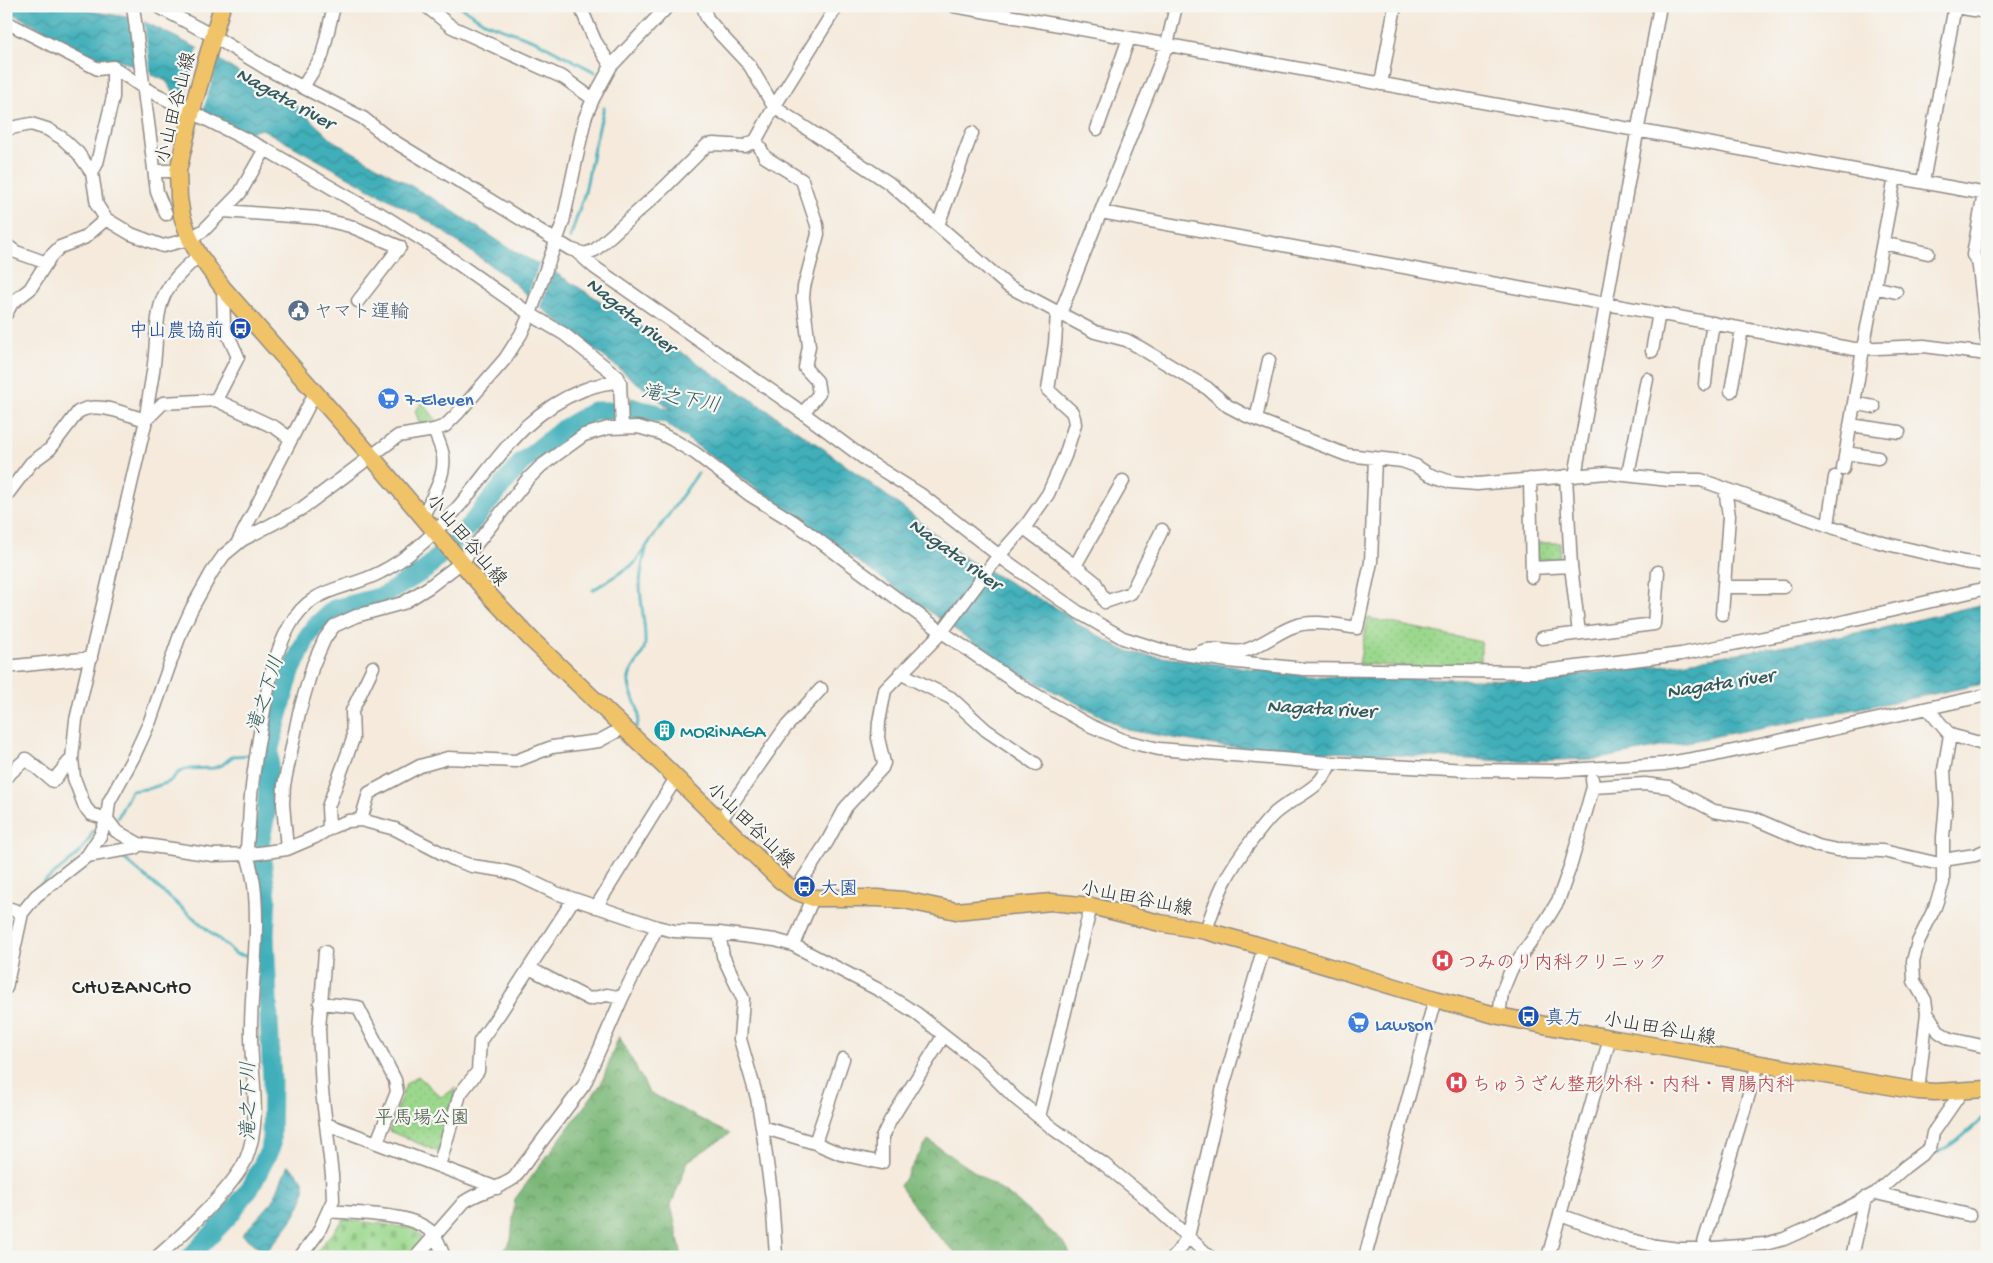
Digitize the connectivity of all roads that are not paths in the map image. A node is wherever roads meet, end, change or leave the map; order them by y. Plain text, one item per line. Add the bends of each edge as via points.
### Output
1 (133, 6) edge
2 (156, 6) edge
3 (222, 6) edge
4 (334, 6) edge
5 (426, 6) edge
6 (580, 6) edge
7 (668, 6) edge
8 (703, 6) edge
9 (837, 6) edge
10 (954, 6) edge
11 (1176, 6) edge
12 (1395, 6) edge
13 (1660, 6) edge
14 (1955, 7) edge
15 (1987, 12) edge
16 (6, 22) edge
17 (213, 36) junction
18 (1129, 38) junction
19 (1167, 45) junction
20 (611, 66) junction
21 (113, 67) junction
22 (1381, 84) junction
23 (303, 87) junction
24 (144, 88) junction
25 (593, 99) junction
26 (774, 108) junction
27 (192, 110) junction
28 (1097, 129) dead end
29 (6, 130) edge
30 (1638, 130) junction
31 (972, 133) dead end
32 (756, 140) junction
33 (266, 149) junction
34 (155, 171) junction
35 (178, 171) junction
36 (92, 173) junction
37 (1895, 177) junction
38 (1923, 182) junction
39 (1986, 193) edge
40 (224, 210) junction
41 (1101, 212) junction
42 (166, 214) dead end
43 (106, 219) junction
44 (938, 225) junction
45 (190, 239) junction
46 (555, 242) junction
47 (1882, 243) junction
48 (6, 246) edge
49 (576, 252) junction
50 (1928, 253) dead end
51 (199, 256) junction
52 (47, 263) junction
53 (1874, 287) junction
54 (223, 288) junction
55 (1896, 292) dead end
56 (358, 301) dead end
57 (1606, 303) junction
58 (1059, 313) junction
59 (1659, 313) junction
60 (6, 314) edge
61 (530, 314) junction
62 (1713, 323) junction
63 (1742, 329) junction
64 (1987, 340) edge
65 (1862, 348) junction
66 (1652, 351) dead end
67 (1987, 354) edge
68 (1269, 360) dead end
69 (1647, 379) dead end
70 (620, 382) junction
71 (1705, 384) dead end
72 (1731, 390) dead end
73 (315, 393) junction
74 (216, 400) junction
75 (1854, 403) junction
76 (1874, 407) dead end
77 (803, 413) junction
78 (1256, 419) junction
79 (146, 420) junction
80 (1850, 425) junction
81 (622, 427) junction
82 (434, 430) junction
83 (1899, 432) dead end
84 (291, 439) junction
85 (1846, 454) junction
86 (371, 456) junction
87 (1375, 458) junction
88 (1878, 458) dead end
89 (1628, 474) junction
90 (1570, 476) junction
91 (1530, 480) junction
92 (1123, 481) dead end
93 (1726, 488) junction
94 (6, 496) edge
95 (423, 516) junction
96 (1828, 525) junction
97 (1024, 528) junction
98 (1162, 530) dead end
99 (437, 533) junction
100 (237, 543) junction
101 (998, 558) junction
102 (460, 560) junction
103 (1987, 565) edge
104 (1075, 566) junction
105 (1571, 566) junction
106 (1658, 572) dead end
107 (1724, 587) junction
108 (1784, 587) dead end
109 (1987, 588) edge
110 (1722, 614) dead end
111 (942, 632) junction
112 (1579, 633) junction
113 (1542, 638) dead end
114 (1195, 656) junction
115 (91, 658) junction
116 (6, 667) edge
117 (373, 667) dead end
118 (900, 673) junction
119 (821, 689) dead end
120 (1987, 695) edge
121 (1928, 710) junction
122 (624, 728) junction
123 (1950, 735) junction
124 (1987, 745) edge
125 (72, 758) junction
126 (1330, 763) junction
127 (1036, 764) dead end
128 (1591, 769) junction
129 (6, 777) edge
130 (676, 778) junction
131 (1593, 787) junction
132 (106, 819) junction
133 (361, 820) junction
134 (720, 821) junction
135 (329, 828) junction
136 (139, 844) junction
137 (283, 850) junction
138 (1987, 850) edge
139 (250, 854) junction
140 (86, 856) junction
141 (1944, 863) junction
142 (795, 892) junction
143 (813, 898) junction
144 (573, 900) junction
145 (1091, 906) junction
146 (596, 907) junction
147 (15, 911) edge
148 (657, 927) junction
149 (1206, 931) junction
150 (718, 933) junction
151 (793, 945) junction
152 (1264, 947) junction
153 (325, 952) dead end
154 (529, 968) junction
155 (6, 988) edge
156 (622, 998) junction
157 (1435, 999) junction
158 (320, 1003) junction
159 (1927, 1013) junction
160 (1499, 1016) junction
161 (944, 1035) junction
162 (1610, 1038) junction
163 (1987, 1047) edge
164 (843, 1059) dead end
165 (1758, 1064) junction
166 (1987, 1089) edge
167 (1918, 1091) junction
168 (1962, 1091) junction
169 (1039, 1117) junction
170 (326, 1124) junction
171 (762, 1127) junction
172 (377, 1142) junction
173 (815, 1143) junction
174 (439, 1166) junction
175 (497, 1188) junction
176 (1870, 1196) junction
177 (329, 1211) junction
178 (1560, 1215) junction
179 (1969, 1215) dead end
180 (435, 1236) junction
181 (1188, 1237) junction
182 (1701, 1253) edge
183 (158, 1257) edge
184 (300, 1257) edge
185 (416, 1257) edge
186 (444, 1257) edge
187 (778, 1257) edge
188 (1174, 1257) edge
189 (1210, 1257) edge
190 (1365, 1257) edge
191 (1548, 1257) edge
192 (1852, 1257) edge

1 - 24 street
2 - 17 street
3 - 17 main road, 小山田谷山線
4 - 23 street via 322,56
5 - 25 street via 452,27 564,78
6 - 20 street via 594,41
7 - 20 street
8 - 26 street via 707,18 720,35 750,66
9 - 26 street
10 - 18 street
11 - 19 street
12 - 22 street
13 - 30 street
14 - 15 street
14 - 38 street
16 - 21 street via 98,69
17 - 23 street
17 - 27 main road, 小山田谷山線
18 - 19 street
18 - 28 street
19 - 22 street
19 - 41 street
20 - 25 street
21 - 24 street
21 - 36 street via 113,96
22 - 30 street
23 - 46 street via 363,118
24 - 27 street
24 - 34 street
25 - 46 street via 585,118 563,222
26 - 32 street
26 - 44 street via 889,183
27 - 33 street
27 - 35 main road, 小山田谷山線
29 - 36 street via 31,124 47,129 78,153
30 - 37 street
30 - 57 street
31 - 44 street
32 - 49 street via 746,146 706,145 595,250 585,254
32 - 77 street via 765,157 802,180 817,225 818,234 804,298 809,346 805,368 818,381 819,394
33 - 40 street via 247,184
33 - 61 street via 381,214
34 - 35 street
34 - 42 street
35 - 45 main road, 小山田谷山線 via 182,216
36 - 43 street via 97,205
37 - 38 street
37 - 47 street
38 - 39 street
39 - 64 street via 1973,255 1980,267
40 - 45 street
40 - 56 street via 317,218 350,226 400,247
41 - 57 street
41 - 58 street
43 - 45 street via 163,246
43 - 52 street via 84,238 60,247
44 - 58 street via 1008,286
45 - 51 main road, 小山田谷山線
46 - 49 street
46 - 61 street
47 - 50 street
47 - 53 street
48 - 52 street
49 - 77 street
51 - 54 main road, 小山田谷山線
51 - 79 street via 170,285 161,305
52 - 60 street via 30,288 12,302
53 - 55 street
53 - 65 street
54 - 73 main road, 小山田谷山線
54 - 74 street via 224,326 238,357
57 - 59 street
57 - 90 street
58 - 78 street via 1096,332 1126,340 1207,388 1228,406
58 - 97 street via 1048,390 1072,412 1075,424 1054,482
59 - 62 street
59 - 66 street
61 - 70 street via 564,334 612,371
61 - 82 street via 505,359 458,414 445,426
62 - 63 street
62 - 71 street
63 - 65 street
63 - 72 street
65 - 67 street via 1924,346
65 - 75 street
68 - 78 street
69 - 89 street
70 - 81 street
70 - 99 street via 596,385 565,397 528,423
73 - 84 street
73 - 86 main road, 小山田谷山線
74 - 79 street via 163,403
74 - 84 street via 276,428
75 - 76 street
75 - 80 street
77 - 101 street via 869,462 920,494
78 - 87 street via 1347,456
79 - 94 street via 104,408 84,408 50,449 31,463
79 - 115 street
80 - 83 street
80 - 85 street
81 - 102 street via 584,435 541,466
81 - 111 street via 638,427 659,433 695,453
82 - 86 street via 398,436
82 - 95 street via 443,464 438,485
84 - 100 street
85 - 88 street
85 - 96 street
86 - 95 main road, 小山田谷山線
86 - 100 street via 301,509
87 - 91 street via 1402,461 1451,482 1477,484
87 - 114 street via 1371,562 1357,628 1312,623 1293,626 1243,651 1208,650
89 - 90 street
89 - 93 street via 1669,480 1702,480
90 - 91 street
90 - 105 street
91 - 105 street via 1532,572
92 - 104 street
93 - 96 street
93 - 107 street via 1729,516
95 - 99 main road, 小山田谷山線
96 - 103 street via 1883,542
97 - 101 street
97 - 104 street
98 - 104 street via 1131,593 1104,602 1095,582
99 - 102 main road, 小山田谷山線
99 - 139 street via 377,575 328,590 290,623 271,673 254,762
100 - 132 street via 212,572 192,608 150,720 109,802
101 - 111 street
101 - 114 street via 1123,638
102 - 122 main road, 小山田谷山線 via 490,596
102 - 137 street via 429,587 403,603 356,616 334,626 325,638 313,665 284,785
105 - 112 street
106 - 112 street via 1654,624
107 - 108 street
107 - 110 street
109 - 114 street via 1825,626 1681,654 1536,672 1304,669
111 - 118 street
111 - 126 street via 1022,688 1124,741 1159,749
112 - 113 street
115 - 116 street
115 - 125 street via 76,720
117 - 135 street via 352,711 353,739 328,807
118 - 127 street via 951,698 986,730
118 - 142 street via 885,690 878,738 884,763 882,768 846,807
119 - 134 street via 785,728
120 - 121 street
121 - 123 street
121 - 128 street via 1664,764
122 - 130 main road, 小山田谷山線
122 - 133 street via 599,741 552,747 516,761 448,758 420,766 369,793
123 - 124 street
123 - 141 street via 1944,770
125 - 129 street via 53,781 26,759
125 - 132 street via 74,778 85,807 91,814
126 - 128 street via 1478,770
126 - 149 street via 1320,782 1275,813 1238,858 1222,885
128 - 131 street
130 - 134 main road, 小山田谷山線
130 - 146 street
131 - 141 street via 1670,786 1714,812 1753,818 1818,846 1837,850 1883,851
131 - 160 street via 1558,901 1511,970 1502,992
132 - 136 street via 116,831
132 - 140 street via 100,836
133 - 135 street
133 - 144 street via 395,829 455,860 518,875
134 - 142 main road, 小山田谷山線
135 - 137 street
136 - 139 street via 201,854
136 - 140 street via 135,848
137 - 139 street
138 - 141 street
139 - 183 street via 256,923 251,1030 253,1141 236,1177
140 - 147 street
141 - 159 street via 1943,883 1913,961 1914,982
142 - 143 main road, 小山田谷山線
143 - 145 main road, 小山田谷山線 via 904,900 956,911 1052,902
143 - 151 street
144 - 146 street
144 - 154 street
145 - 149 main road, 小山田谷山線
145 - 169 street
146 - 148 street
147 - 155 street
148 - 150 street
148 - 156 street
149 - 152 main road, 小山田谷山線
150 - 151 street
150 - 171 street via 722,956 743,999 740,1039
151 - 161 street via 879,990
152 - 157 main road, 小山田谷山線
152 - 181 street via 1223,1086
153 - 158 street
154 - 156 street via 588,999 607,995
154 - 174 street via 480,1040 478,1071 460,1094
156 - 175 street via 584,1085 514,1178
157 - 160 main road, 小山田谷山線
157 - 190 street
158 - 170 street
158 - 172 street via 358,1007 395,1080 397,1092
159 - 163 street via 1939,1032 1950,1039
159 - 167 street
160 - 162 main road, 小山田谷山線
161 - 169 street
161 - 173 street via 882,1137 882,1163 841,1154
162 - 165 main road, 小山田谷山線
162 - 178 street
164 - 173 street
165 - 167 main road, 小山田谷山線
165 - 182 street
166 - 168 main road, 小山田谷山線
167 - 168 main road, 小山田谷山線
168 - 176 street via 1932,1133 1930,1148
169 - 181 street via 1105,1165
170 - 172 street
170 - 177 street via 333,1200
171 - 173 street
171 - 187 street
172 - 174 street
174 - 175 street
175 - 180 street via 464,1202
176 - 179 street
176 - 182 street via 1784,1239
176 - 192 street
177 - 180 street via 409,1219 426,1227
177 - 184 street
178 - 182 street via 1627,1239
178 - 191 street
180 - 185 street
180 - 186 street
181 - 188 street
181 - 189 street

